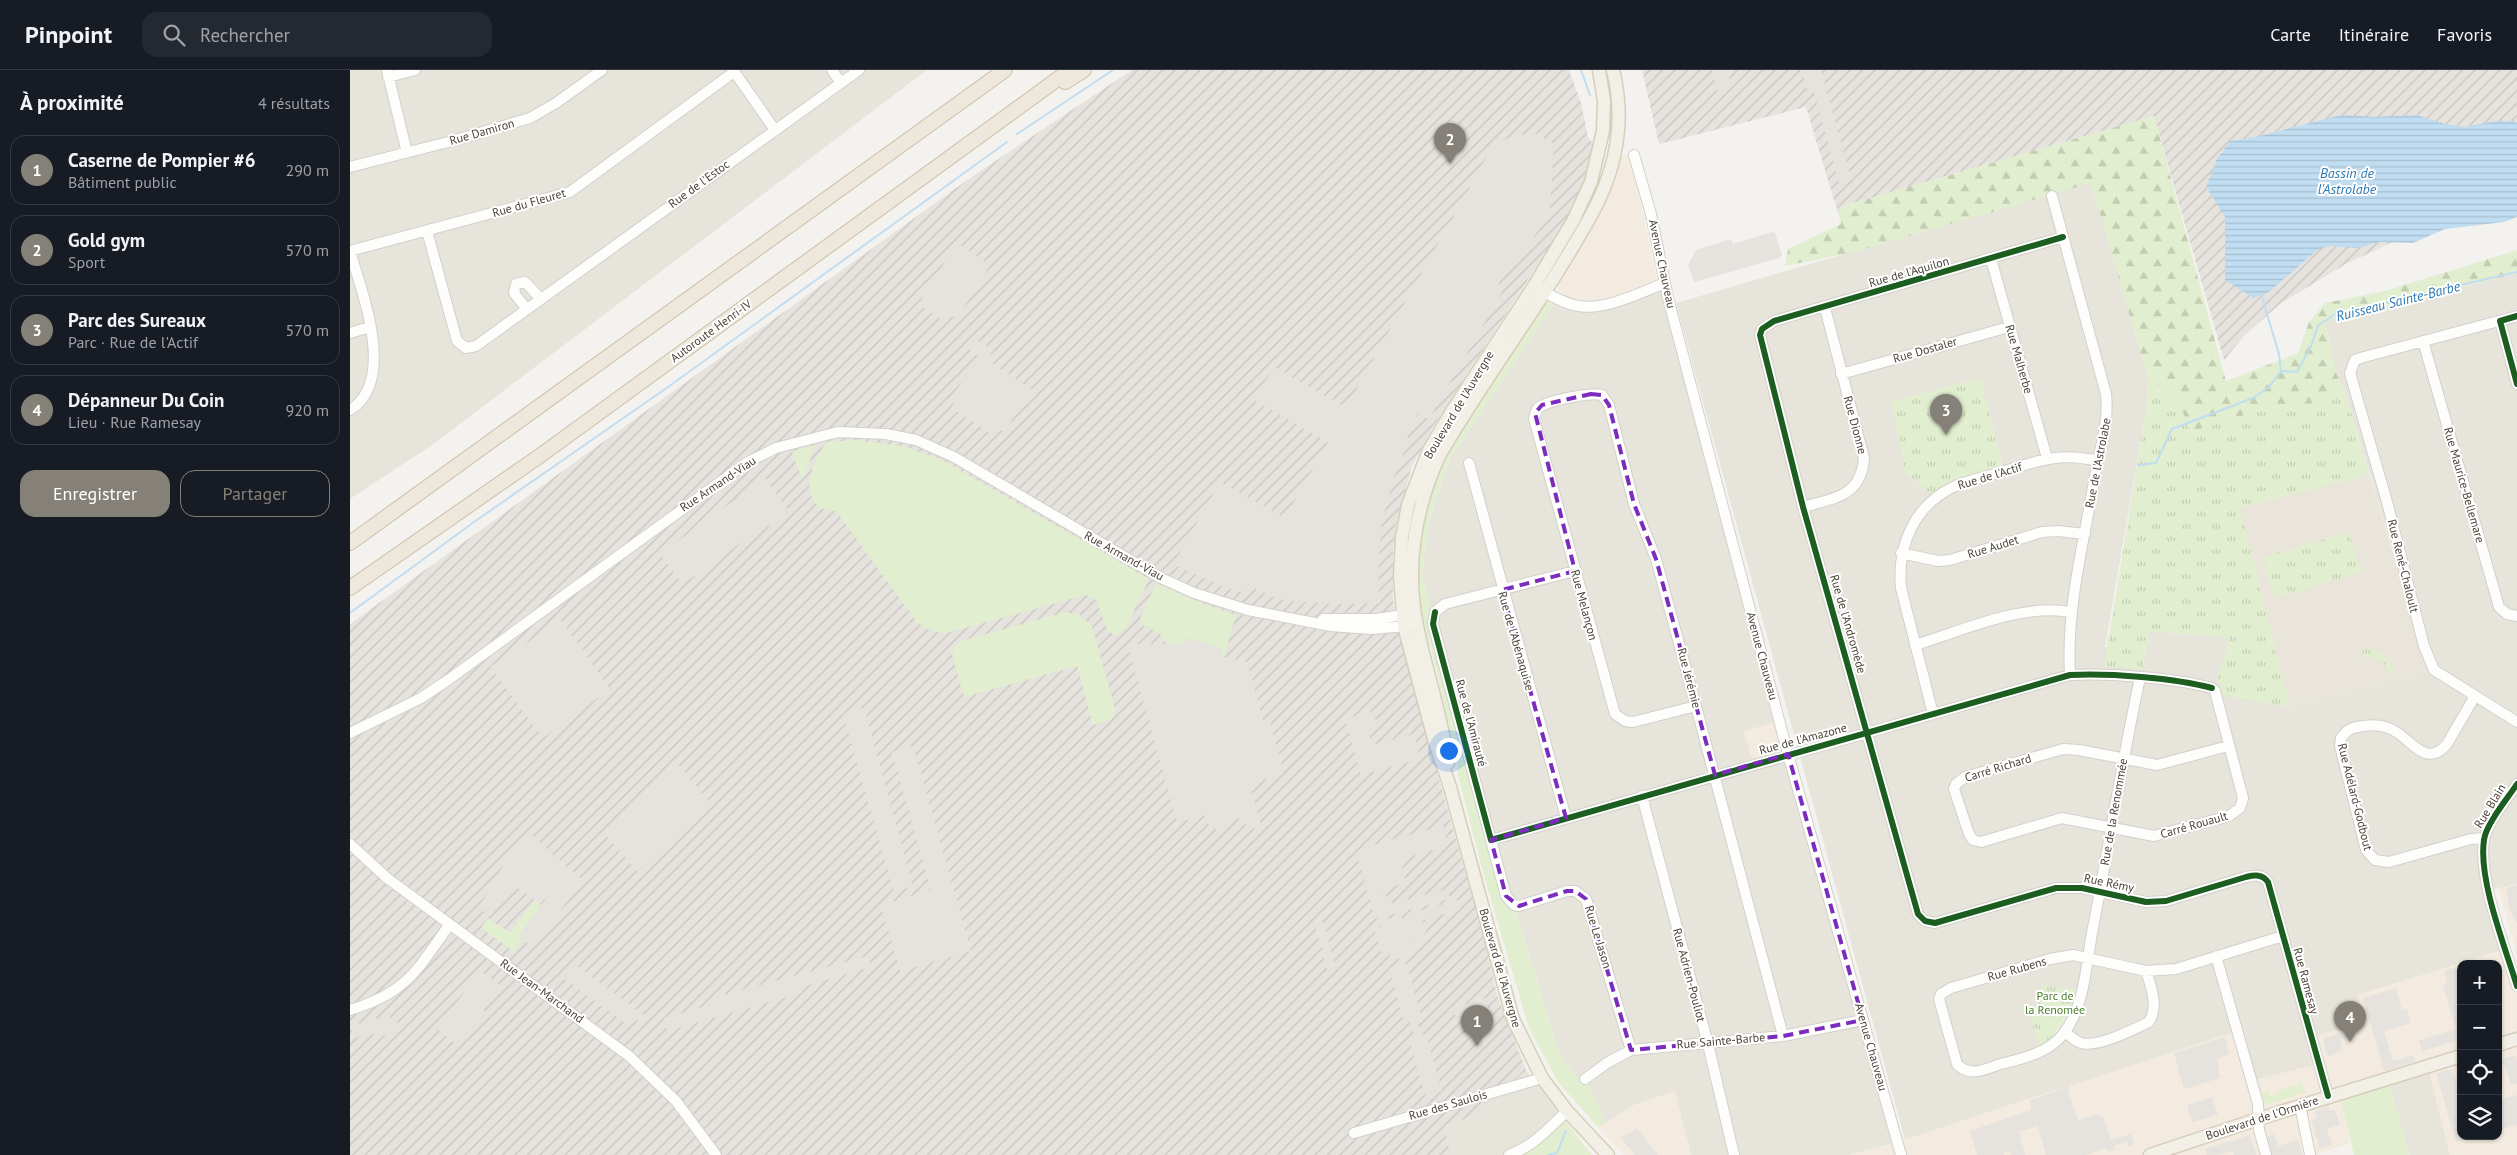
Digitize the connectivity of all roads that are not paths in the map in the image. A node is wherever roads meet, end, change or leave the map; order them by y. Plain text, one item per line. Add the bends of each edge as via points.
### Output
1 (415, 70) edge
2 (602, 70) edge
3 (832, 70) edge
4 (859, 70) edge
5 (1004, 70) edge
6 (1070, 70) edge
7 (1084, 70) edge
8 (1599, 70) edge
9 (1614, 70) edge
10 (734, 71) edge
11 (387, 73) edge
12 (841, 83) junction
13 (996, 125) junction
14 (775, 130) junction
15 (407, 153) junction
16 (1634, 155) dead end
17 (350, 168) edge
18 (2052, 196) dead end
19 (427, 231) junction
20 (2063, 237) junction
21 (350, 251) edge
22 (1991, 259) junction
23 (1666, 283) junction
24 (1540, 289) junction
25 (540, 298) junction
26 (526, 308) junction
27 (1825, 308) junction
28 (2517, 316) edge
29 (2500, 321) junction
30 (370, 327) junction
31 (2010, 327) junction
32 (1762, 329) joint
33 (350, 333) edge
34 (2423, 341) junction
35 (1841, 374) junction
36 (2517, 384) edge
37 (350, 410) edge
38 (1535, 413) joint
39 (2047, 458) junction
40 (2098, 461) junction
41 (1469, 463) dead end
42 (1803, 507) junction
43 (2085, 534) junction
44 (350, 543) edge
45 (1902, 553) junction
46 (1575, 571) junction
47 (352, 587) edge
48 (1502, 590) junction
49 (2070, 612) junction
50 (2517, 616) edge
51 (1409, 620) junction
52 (1915, 645) junction
53 (2070, 675) junction
54 (2140, 678) junction
55 (2212, 688) joint
56 (2476, 696) junction
57 (1696, 706) junction
58 (1933, 714) junction
59 (2517, 722) edge
60 (350, 733) edge
61 (1867, 733) junction
62 (2228, 746) junction
63 (1788, 754) junction
64 (2124, 759) junction
65 (1715, 775) junction
66 (2517, 784) edge
67 (1642, 796) junction
68 (1566, 818) junction
69 (2112, 827) junction
70 (2484, 838) junction
71 (1491, 840) junction
72 (350, 844) edge
73 (2258, 875) joint
74 (2099, 892) junction
75 (1514, 905) joint
76 (1925, 922) joint
77 (450, 924) junction
78 (2283, 936) junction
79 (2216, 956) junction
80 (2087, 957) junction
81 (2146, 971) junction
82 (2517, 986) edge
83 (350, 1010) edge
84 (1863, 1020) junction
85 (2065, 1032) junction
86 (1783, 1036) junction
87 (2517, 1039) edge
88 (1708, 1044) junction
89 (2502, 1044) edge
90 (1631, 1050) junction
91 (2457, 1057) edge
92 (1542, 1078) junction
93 (1585, 1079) dead end
94 (2328, 1096) junction
95 (2300, 1105) junction
96 (1568, 1111) junction
97 (2258, 1118) junction
98 (1354, 1133) dead end
99 (2172, 1152) edge
100 (1607, 1154) edge
101 (716, 1155) edge
102 (1509, 1155) edge
103 (1734, 1155) edge
104 (1901, 1155) edge
105 (2150, 1155) edge
106 (2266, 1155) edge
107 (2310, 1155) edge

1 - 11 street
2 - 15 street, Rue Damiron via 530,118
3 - 12 street
4 - 12 street, Rue de l'Estoc
5 - 44 highway
6 - 13 highway, Autoroute Henri-IV
7 - 13 highway
8 - 24 main road, Boulevard de l'Auvergne via 1604,116 1597,164
9 - 24 main road, Boulevard de l'Auvergne via 1618,125 1611,169 1589,220
10 - 14 street
10 - 19 street, Rue du Fleuret via 570,192
11 - 15 street
12 - 14 street, Rue de l'Estoc
13 - 47 highway, Autoroute Henri-IV
14 - 25 street, Rue de l'Estoc
15 - 17 street, Rue Damiron
16 - 23 street, Avenue Chauveau
18 - 20 street, Rue de l'Astrolabe
19 - 21 street, Rue du Fleuret
19 - 26 street, Rue de l'Estoc via 457,341 462,346 476,346
20 - 22 street, Rue de l'Aquilon
20 - 40 street, Rue de l'Astrolabe via 2106,394 2108,418
21 - 30 street
22 - 27 street, Rue de l'Aquilon
22 - 31 street, Rue Malherbe
23 - 24 street via 1615,303 1580,307
23 - 63 street, Avenue Chauveau
24 - 51 main road, Boulevard de l'Auvergne via 1452,411 1429,450 1418,477 1402,537 1400,576
25 - 26 street, Rue de l'Estoc
25 - 26 street via 525,282 516,284 514,293
27 - 32 street, Rue de l'Aquilon via 1774,321
27 - 35 street, Rue Dionne
28 - 29 street
29 - 34 street
29 - 36 street
30 - 33 street
30 - 37 street via 373,340 372,380 362,401
31 - 35 street, Rue Dostaler
31 - 39 street, Rue Malherbe
32 - 42 street, Rue de l'Andromède via 1761,343
34 - 50 street, Rue Maurice-Bellemare via 2498,607
34 - 56 street, Rue René-Chaloult via 2355,360 2350,373 2424,646 2434,670
35 - 42 street, Rue Dionne via 1864,458 1863,470 1849,491
38 - 46 street, Rue Melançon
38 - 57 street, Rue Jérémie via 1542,405 1591,394 1602,395 1606,400 1634,504 1656,559
39 - 40 street, Rue de l'Actif via 2075,456
39 - 45 street, Rue de l'Actif via 1954,487 1936,497 1911,526
40 - 43 street, Rue de l'Astrolabe
41 - 48 street, Rue de l'Abénaquise
42 - 61 street, Rue de l'Andromède
43 - 45 street, Rue Audet via 2042,532 1950,560 1938,561
43 - 49 street, Rue de l'Astrolabe
45 - 52 street, Rue de l'Actif via 1901,588
46 - 48 street
46 - 57 street, Rue Melançon via 1614,714 1633,722
48 - 68 street, Rue de l'Abénaquise
48 - 71 street, Rue de l'Amirauté via 1445,604 1435,612 1433,624
49 - 52 street via 2056,609 2026,611
49 - 53 street, Rue de l'Astrolabe
51 - 60 street, Rue Armand-Viau via 1287,617 1243,609 1177,586 931,446 886,434 838,432 776,448 746,463 421,698
51 - 92 main road, Boulevard de l'Auvergne via 1434,739 1513,1019
52 - 58 street, Rue de l'Actif
53 - 54 street, Rue de l'Amazone
53 - 58 street, Rue de l'Amazone
54 - 55 street, Rue de l'Amazone
54 - 64 street, Rue de la Renommée
55 - 62 street, Carré Rouault via 2216,691
56 - 59 street, Rue René-Chaloult
56 - 70 street, Rue Adélard-Godbout via 2447,744 2434,754 2420,751 2398,733 2376,726 2349,729 2341,738 2340,746 2366,850 2375,860 2388,862
57 - 65 street, Rue Jérémie
58 - 61 street, Rue de l'Amazone
61 - 63 street, Rue de l'Amazone
61 - 76 street, Rue de l'Andromède via 1918,914
62 - 64 street via 2157,765
62 - 69 street, Carré Rouault via 2243,798 2236,812 2154,836
63 - 65 street, Rue de l'Amazone
63 - 84 street, Avenue Chauveau
64 - 69 street, Rue de la Renommée
64 - 69 street, Carré Richard via 2063,749 1965,777 1954,789 1968,834 1976,842 2062,818
65 - 67 street, Rue de l'Amazone
65 - 86 street, Rue Jérémie
66 - 70 street, Rue Blain
67 - 68 street, Rue de l'Amazone
67 - 88 street, Rue Adrien-Pouliot
68 - 71 street, Rue de l'Amazone
69 - 74 street, Rue de la Renommée
70 - 82 street, Rue Blain via 2487,881
71 - 75 street, Rue de l'Amirauté via 1506,896
72 - 77 street, Rue Jean-Marchand via 387,878
73 - 74 street, Rue Rémy via 2166,901 2140,901
73 - 78 street, Rue Ramesay via 2268,882
74 - 76 street, Rue Rémy via 2056,888 1934,923
74 - 80 street, Rue de la Renommée
75 - 90 street, Rue Le Jason via 1526,906 1567,891 1575,891 1586,900
77 - 83 street via 408,980 378,1001
77 - 101 street, Rue Jean-Marchand via 629,1056 676,1101
78 - 79 street, Rue Rubens
78 - 94 street, Rue Ramesay
79 - 81 street, Rue Rubens via 2176,968
79 - 97 street via 2258,1104
80 - 81 street, Rue Rubens
80 - 85 street, Rue de la Renommée via 2078,1007
80 - 85 street, Rue Rubens via 2073,955 2041,962 1951,988 1939,999 1956,1064 1970,1072 2032,1055 2056,1043
81 - 85 street via 2154,1009 2149,1022 2104,1041 2088,1044
84 - 86 street, Rue Sainte-Barbe
84 - 104 street, Avenue Chauveau
86 - 88 street, Rue Sainte-Barbe
87 - 89 main road
88 - 90 street, Rue Sainte-Barbe
88 - 103 street, Rue Adrien-Pouliot
90 - 93 street, Rue Sainte-Barbe
91 - 94 main road, Boulevard de l'Ormière
92 - 96 main road, Boulevard de l'Auvergne
92 - 98 street, Rue des Saulois
94 - 95 main road, Boulevard de l'Ormière
95 - 97 main road, Boulevard de l'Ormière
95 - 107 street
96 - 100 main road, Boulevard de l'Auvergne
96 - 102 street via 1535,1142
97 - 99 main road, Boulevard de l'Ormière
97 - 106 street
99 - 105 main road, Boulevard de l'Ormière

